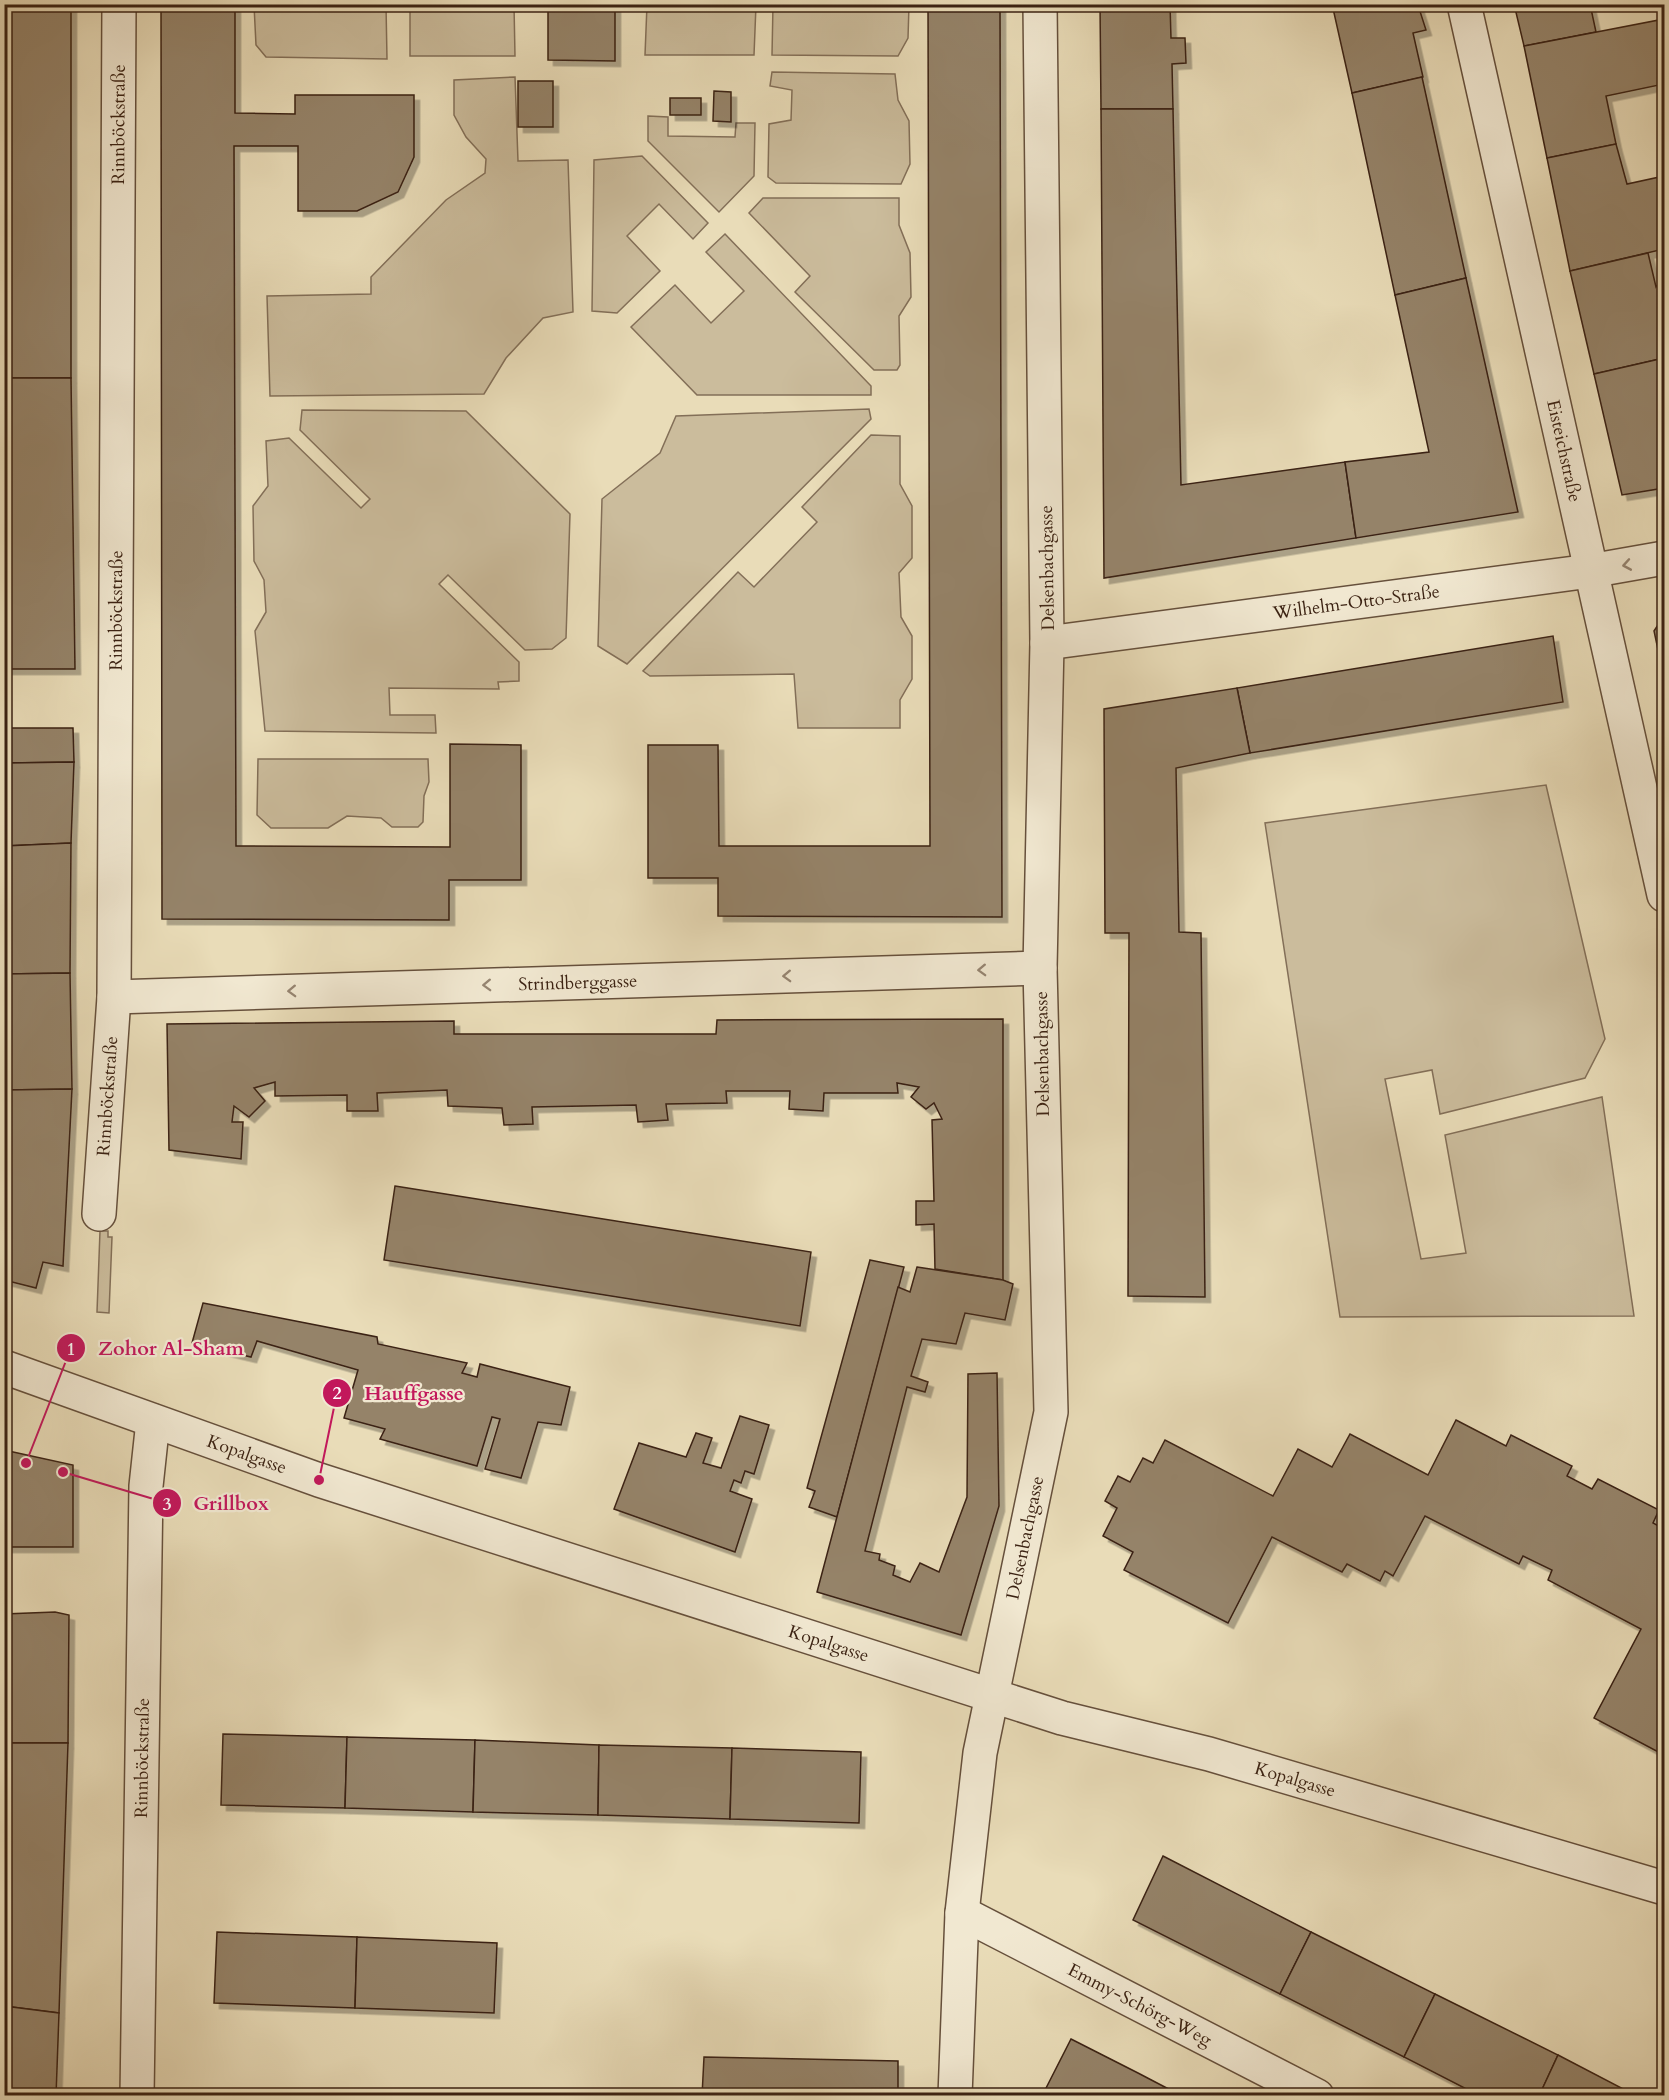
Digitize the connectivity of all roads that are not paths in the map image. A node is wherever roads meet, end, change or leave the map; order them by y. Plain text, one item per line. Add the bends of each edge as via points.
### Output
1 (119, 4) edge
2 (1040, 4) edge
3 (1464, 4) edge
4 (1665, 558) edge
5 (1590, 571) junction
6 (1047, 643) junction
7 (1665, 895) edge
8 (1040, 968) junction
9 (114, 997) junction
10 (99, 1214) dead end
11 (4, 1367) edge
12 (153, 1421) junction
13 (991, 1695) junction
14 (1665, 1888) edge
15 (962, 1912) junction
16 (137, 2096) edge
17 (954, 2096) edge
18 (1317, 2096) edge

1 - 9 street, Rinnböckstraße
2 - 6 street, Delsenbachgasse
3 - 5 street, Eisteichstraße
4 -> 5 street, Wilhelm-Otto-Straße
5 - 6 street, Wilhelm-Otto-Straße
5 - 7 street, Eisteichstraße
6 - 8 street, Delsenbachgasse
8 -> 9 street, Strindberggasse
8 - 13 street, Delsenbachgasse via 1051,1412
9 - 10 street, Rinnböckstraße
11 - 12 street, Kopalgasse
12 - 13 street, Kopalgasse via 318,1480
12 - 16 street, Rinnböckstraße via 146,1486
13 - 14 street, Kopalgasse via 1062,1718 1209,1754
13 - 15 street, Delsenbachgasse via 980,1753
15 - 17 street, Delsenbachgasse
15 - 18 street, Emmy-Schörg-Weg

